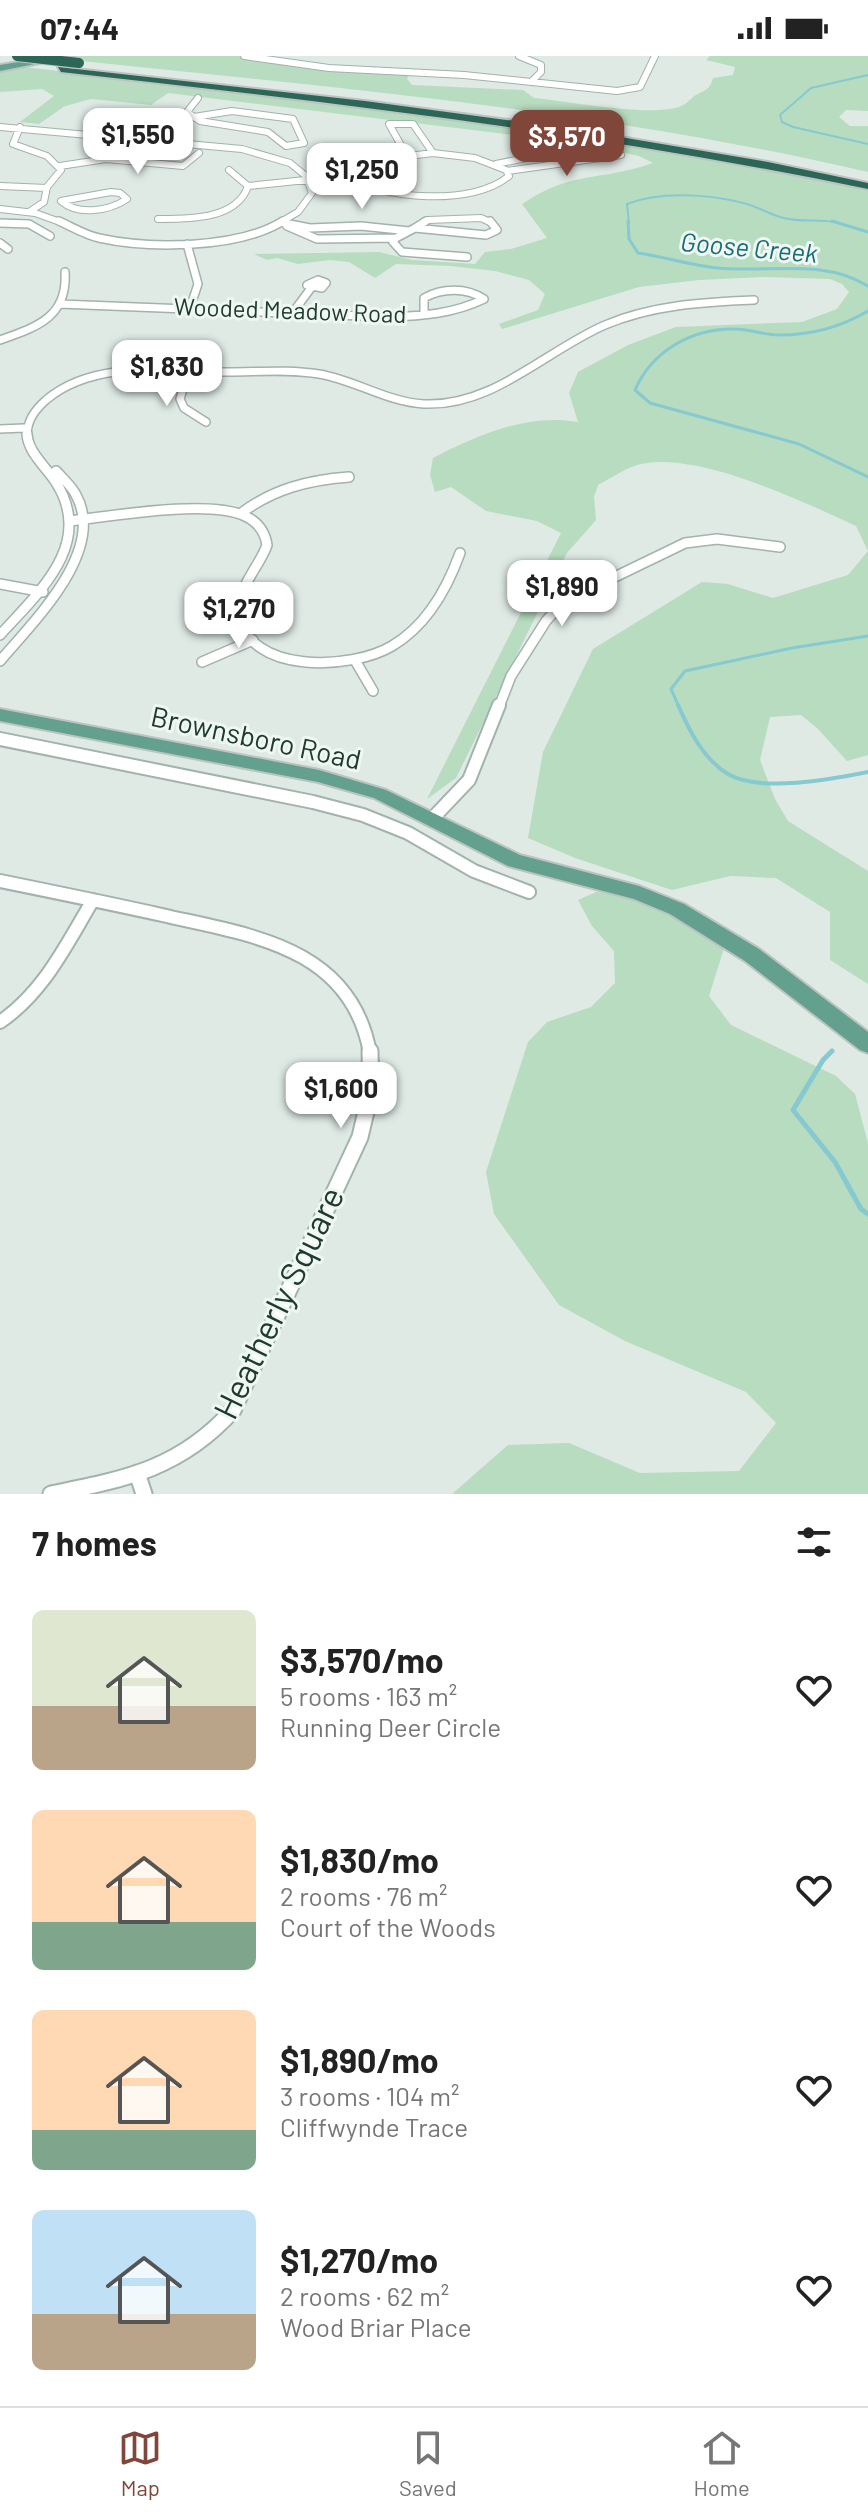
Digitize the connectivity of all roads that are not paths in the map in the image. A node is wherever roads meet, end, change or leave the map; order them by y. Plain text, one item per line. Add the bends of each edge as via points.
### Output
1 (17, 56) edge
2 (244, 56) edge
3 (519, 56) edge
4 (655, 56) edge
5 (74, 59) edge
6 (0, 65) edge
7 (531, 82) junction
8 (198, 98) dead end
9 (192, 117) junction
10 (0, 127) edge
11 (20, 127) junction
12 (121, 137) junction
13 (199, 153) dead end
14 (433, 153) junction
15 (621, 155) dead end
16 (407, 156) junction
17 (573, 162) junction
18 (496, 164) junction
19 (60, 166) junction
20 (229, 170) dead end
21 (507, 171) junction
22 (344, 176) junction
23 (868, 176) edge
24 (309, 180) junction
25 (0, 186) edge
26 (248, 186) junction
27 (868, 186) edge
28 (47, 188) junction
29 (61, 201) junction
30 (44, 202) junction
31 (0, 209) edge
32 (29, 212) junction
33 (158, 219) dead end
34 (0, 223) edge
35 (282, 223) junction
36 (310, 228) junction
37 (412, 230) junction
38 (301, 234) junction
39 (50, 236) dead end
40 (396, 238) junction
41 (0, 243) edge
42 (187, 244) junction
43 (8, 249) dead end
44 (467, 257) dead end
45 (65, 272) dead end
46 (311, 288) dead end
47 (754, 300) dead end
48 (60, 304) junction
49 (190, 308) junction
50 (294, 311) junction
51 (424, 314) junction
52 (0, 340) edge
53 (188, 372) junction
54 (206, 422) dead end
55 (24, 428) junction
56 (0, 429) edge
57 (42, 463) junction
58 (349, 477) dead end
59 (240, 514) junction
60 (86, 519) junction
61 (70, 521) junction
62 (780, 547) dead end
63 (460, 553) dead end
64 (0, 584) edge
65 (37, 591) junction
66 (53, 594) junction
67 (0, 635) edge
68 (253, 640) junction
69 (0, 661) edge
70 (202, 662) dead end
71 (356, 662) junction
72 (373, 691) dead end
73 (0, 715) edge
74 (0, 739) edge
75 (431, 820) junction
76 (0, 881) edge
77 (529, 892) dead end
78 (93, 900) junction
79 (0, 1022) edge
80 (868, 1044) edge
81 (137, 1473) junction
82 (51, 1494) edge
83 (144, 1494) edge

1 - 5 highway, bridge
2 - 7 street via 329,68
3 - 7 street via 541,65
4 - 7 street via 642,85 631,90
5 - 6 main road
5 - 23 highway via 527,114 715,144
6 - 27 highway via 514,121 695,150
8 - 9 street via 187,112
9 - 9 street via 232,111 293,119 305,141 283,146 268,132
9 - 12 street via 146,124
10 - 11 street
11 - 12 street
11 - 19 street via 9,144 50,156
12 - 24 street via 251,150 290,163
13 - 19 street via 183,166 115,159
14 - 16 street
14 - 16 street via 413,124 389,124
14 - 18 street
15 - 17 street
16 - 22 street
17 - 18 street via 552,154
17 - 21 street
18 - 21 street
19 - 28 street via 60,174
20 - 26 street
21 - 22 street via 502,184 470,193 382,192
22 - 24 street
24 - 26 street
24 - 35 street via 312,193 307,202
25 - 28 street
26 - 33 street via 244,199 223,210
28 - 30 street
29 - 29 street via 111,192 127,199 77,212
29 - 30 street
30 - 32 street
31 - 32 street
32 - 42 street via 110,240
34 - 39 street via 29,224
35 - 36 street
35 - 38 street
35 - 42 street
36 - 37 street
36 - 38 street
37 - 37 street via 486,235 497,230 481,218 428,220
37 - 40 street
38 - 40 street via 317,239
40 - 44 street via 393,242 402,252
41 - 43 street
42 - 49 street via 198,284
45 - 48 street
46 - 50 street
47 - 53 street via 684,305 629,317 575,341 491,392 454,402 399,401 310,373
48 - 49 street, Wooded Meadow Road
48 - 52 street via 37,327
49 - 50 street, Wooded Meadow Road
50 - 51 street, Wooded Meadow Road via 371,317
51 - 51 street, Wooded Meadow Road via 473,305 484,299 473,292 433,292 424,298
53 - 54 street via 180,399 184,408
53 - 55 street via 124,372 81,382 44,402
55 - 56 street
55 - 57 street via 29,451
57 - 60 street via 69,483
57 - 61 street via 63,492
58 - 59 street via 298,482 264,496
59 - 60 street via 204,510
59 - 68 street via 262,528 267,538 239,607 243,627
60 - 61 street
60 - 66 street via 75,565
61 - 65 street via 62,555
62 - 75 street via 717,539 685,543 563,602 511,676 469,780
63 - 71 street via 446,588 419,624 390,648
64 - 65 street
65 - 66 street
65 - 67 street
66 - 69 street
68 - 70 street
68 - 71 street via 303,662
71 - 72 street
73 - 75 main road, Brownsboro Road via 349,783
74 - 77 street via 363,815 408,833 474,871
75 - 80 main road, Brownsboro Road via 515,861 639,893 677,909 752,955
76 - 78 street, Heatherly Square
78 - 79 street via 37,989
78 - 81 street, Heatherly Square via 258,937 314,962 352,1003 368,1039 372,1068 360,1137 233,1410 215,1433 183,1458
81 - 82 street, Heatherly Square
81 - 83 street

